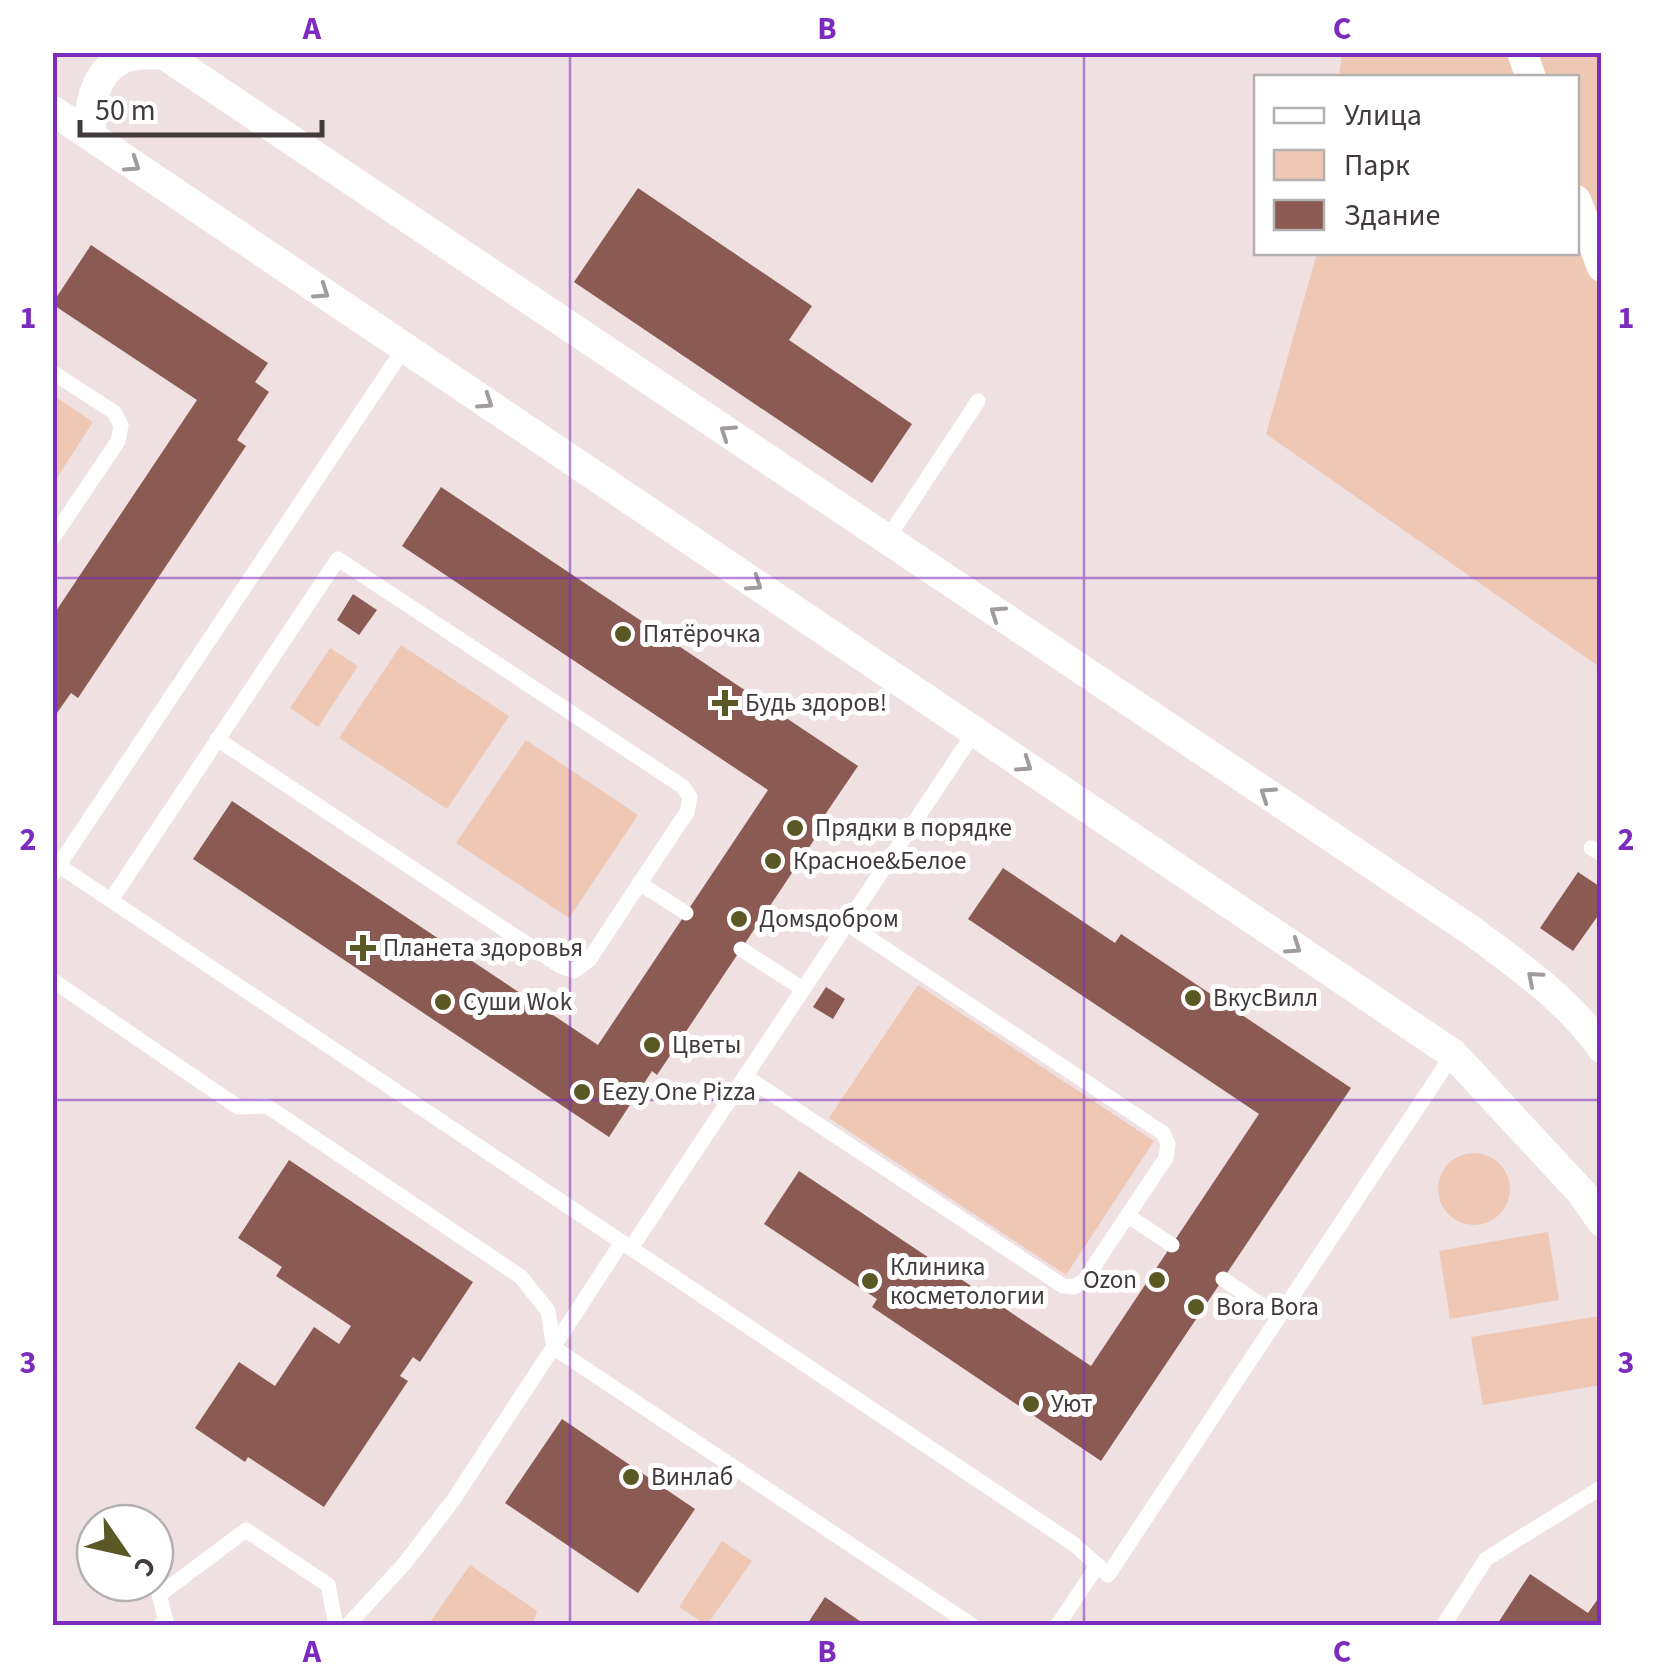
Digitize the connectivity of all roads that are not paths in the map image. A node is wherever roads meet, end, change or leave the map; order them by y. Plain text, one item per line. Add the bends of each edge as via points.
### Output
1 (161, 54) edge
2 (52, 110) edge
3 (93, 136) junction
4 (1579, 208) edge
5 (1602, 268) edge
6 (405, 348) junction
7 (52, 372) edge
8 (978, 401) dead end
9 (52, 539) edge
10 (886, 539) junction
11 (974, 732) junction
12 (218, 739) junction
13 (55, 867) edge
14 (639, 883) junction
15 (111, 900) junction
16 (686, 914) dead end
17 (846, 924) junction
18 (742, 949) dead end
19 (52, 980) edge
20 (803, 989) junction
21 (1602, 1048) edge
22 (1453, 1054) junction
23 (745, 1076) junction
24 (1592, 1189) edge
25 (1128, 1216) junction
26 (1602, 1222) edge
27 (626, 1245) junction
28 (1172, 1245) dead end
29 (1223, 1279) dead end
30 (1279, 1316) junction
31 (554, 1348) junction
32 (1602, 1488) edge
33 (1098, 1565) junction
34 (159, 1626) edge
35 (336, 1626) edge
36 (347, 1626) edge
37 (973, 1626) edge
38 (1057, 1626) edge
39 (1443, 1626) edge

1 - 3 street via 122,59 106,72 90,108
10 -> 1 street
2 - 3 street
3 -> 6 street
4 - 5 street
6 -> 11 street
6 - 13 lane
7 - 9 lane via 114,412 121,425 118,441
8 - 10 lane
21 -> 10 street via 1534,976 1472,931
11 - 17 lane
11 -> 22 street
12 - 14 lane via 574,971
12 - 14 lane via 338,558 682,786 690,797 687,812
12 - 15 lane
13 - 15 lane
14 - 16 lane
15 - 27 lane
17 - 20 lane
17 - 25 lane via 1163,1133 1166,1158
18 - 20 lane
19 - 31 lane via 238,1107 267,1106 521,1276 548,1311
20 - 23 lane
22 - 24 street
22 - 30 lane
23 - 25 lane via 1063,1286 1084,1281
23 - 27 lane
24 - 26 street
25 - 28 lane
27 - 31 lane
27 - 33 lane
29 - 30 lane
30 - 33 lane via 1108,1575
31 - 36 lane via 454,1499
31 - 37 lane
32 - 39 lane via 1486,1560
33 - 38 lane
34 - 35 lane via 166,1621 159,1595 246,1530 328,1585

